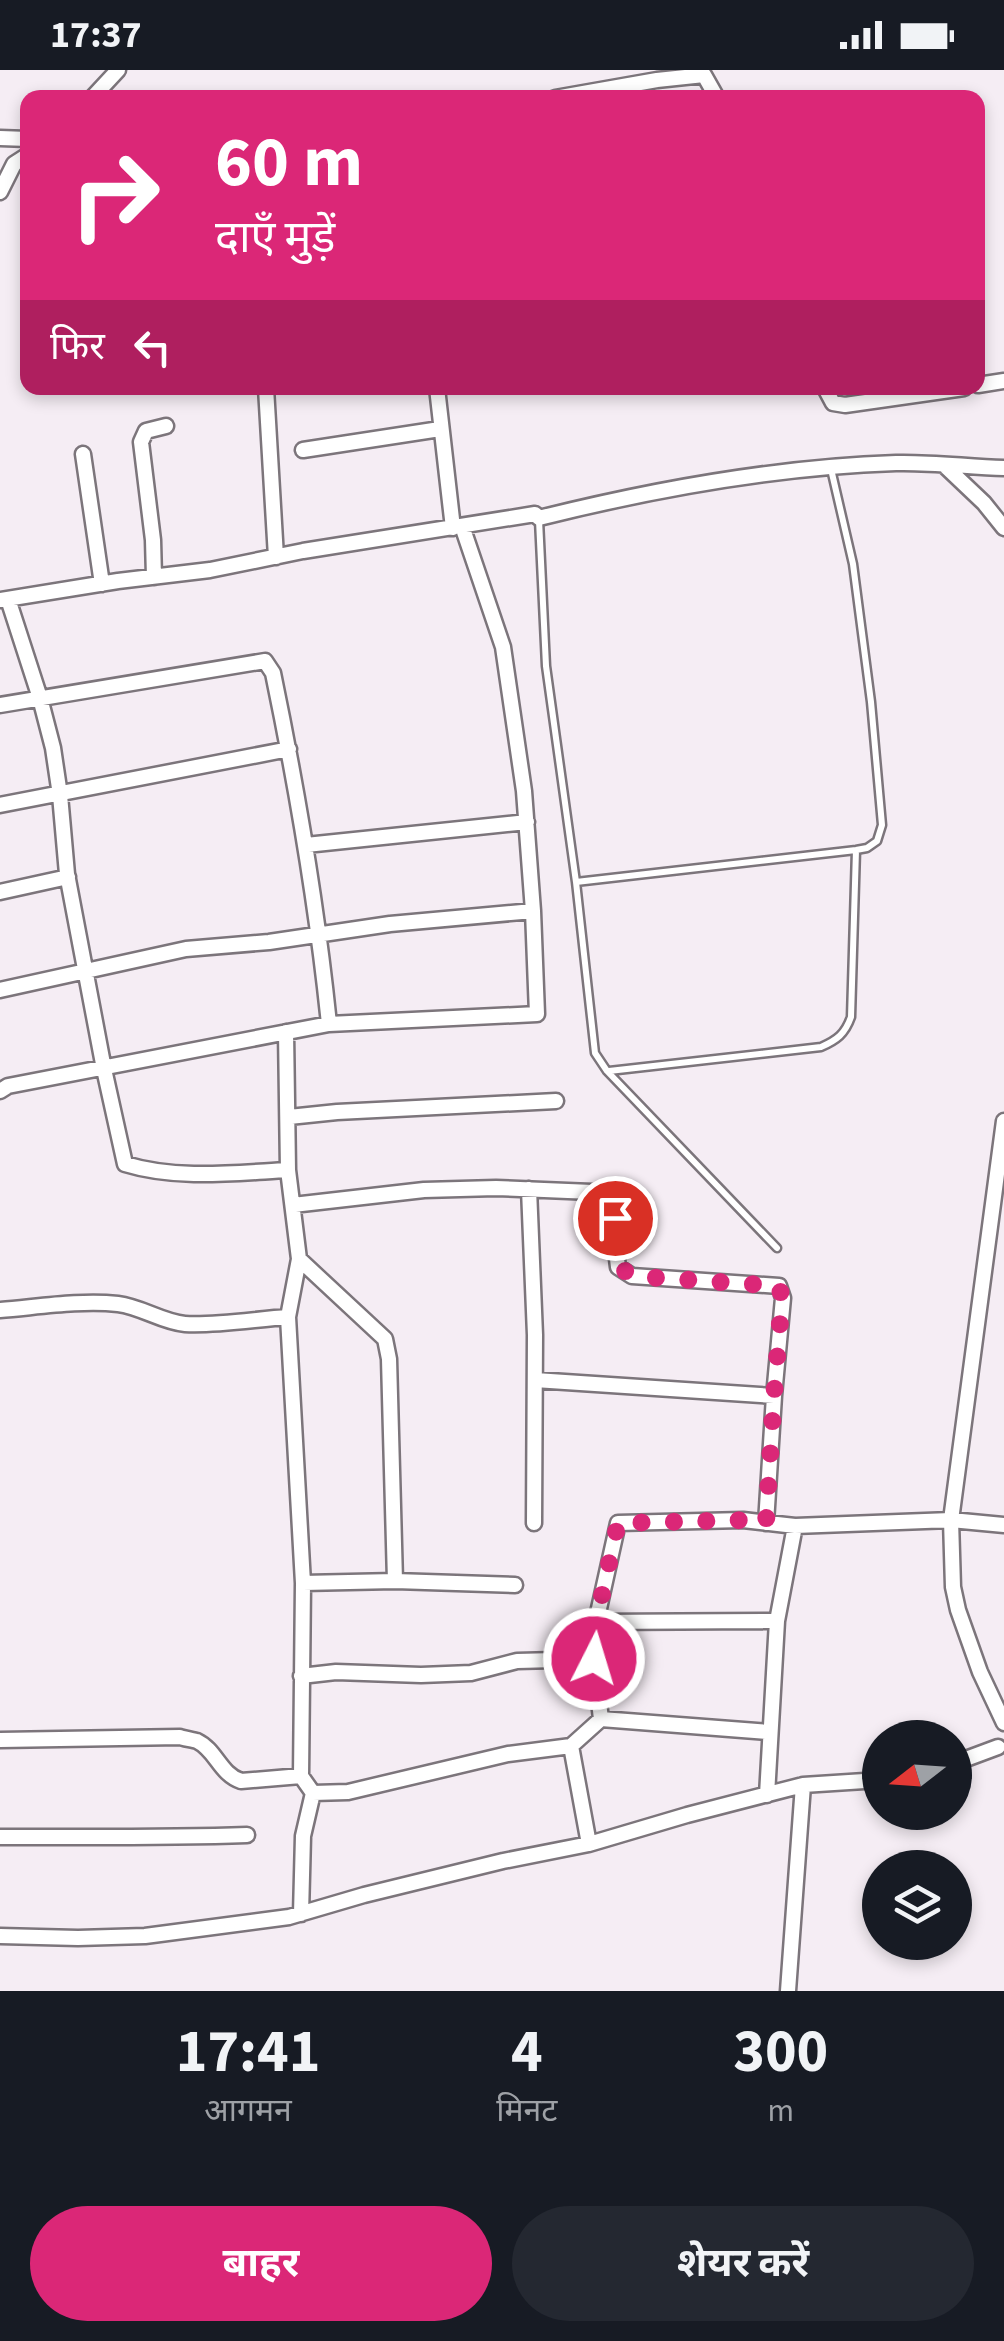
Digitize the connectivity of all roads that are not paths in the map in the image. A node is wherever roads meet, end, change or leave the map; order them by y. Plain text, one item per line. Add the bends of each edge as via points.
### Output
1 (118, 70) edge
2 (99, 90) edge
3 (600, 90) edge
4 (712, 90) edge
5 (20, 160) edge
6 (0, 192) edge
7 (266, 395) edge
8 (438, 395) edge
9 (829, 395) edge
10 (915, 395) edge
11 (166, 426) dead end
12 (440, 430) junction
13 (303, 450) dead end
14 (83, 454) dead end
15 (943, 465) junction
16 (830, 468) junction
17 (1004, 468) edge
18 (539, 518) junction
19 (457, 527) junction
20 (1004, 528) edge
21 (276, 557) junction
22 (154, 577) junction
23 (102, 584) junction
24 (4, 599) edge
25 (40, 698) junction
26 (0, 705) edge
27 (289, 750) junction
28 (60, 795) junction
29 (0, 805) edge
30 (526, 822) junction
31 (306, 845) junction
32 (856, 850) junction
33 (68, 877) junction
34 (576, 882) junction
35 (0, 892) edge
36 (534, 911) junction
37 (320, 932) junction
38 (86, 970) junction
39 (0, 990) edge
40 (328, 1024) junction
41 (286, 1032) junction
42 (104, 1069) junction
43 (607, 1071) junction
44 (0, 1090) edge
45 (556, 1100) dead end
46 (289, 1117) junction
47 (1004, 1120) edge
48 (288, 1170) junction
49 (529, 1189) junction
50 (293, 1204) junction
51 (777, 1248) dead end
52 (300, 1259) junction
53 (0, 1310) edge
54 (288, 1317) junction
55 (534, 1380) junction
56 (774, 1396) junction
57 (952, 1520) junction
58 (534, 1522) dead end
59 (766, 1523) junction
60 (1004, 1525) edge
61 (796, 1526) junction
62 (395, 1580) junction
63 (302, 1584) junction
64 (515, 1585) dead end
65 (778, 1621) junction
66 (596, 1622) junction
67 (594, 1659) junction
68 (301, 1676) junction
69 (601, 1719) junction
70 (1004, 1726) edge
71 (769, 1732) junction
72 (0, 1740) edge
73 (570, 1746) junction
74 (1001, 1752) edge
75 (972, 1759) edge
76 (301, 1776) junction
77 (862, 1781) edge
78 (803, 1785) junction
79 (312, 1793) junction
80 (766, 1795) junction
81 (247, 1835) dead end
82 (0, 1837) edge
83 (590, 1844) junction
84 (301, 1914) junction
85 (0, 1936) edge
86 (788, 1991) edge

1 - 2 street
3 - 4 street via 704,75
5 - 6 street
7 - 21 street
8 - 12 street
9 - 10 street via 844,405
11 - 22 street via 146,430 141,442
12 - 13 street
12 - 19 street
14 - 23 street
15 - 16 street
15 - 17 street
15 - 20 street
16 - 18 street via 617,499
16 - 32 lane via 853,564 882,825 877,841
18 - 19 street
18 - 34 lane via 546,666
19 - 21 street
19 - 30 street via 503,647
21 - 22 street
22 - 23 street
23 - 24 street
24 - 25 street
25 - 26 street
25 - 27 street via 264,661 273,673
25 - 28 street
27 - 28 street
27 - 31 street
28 - 29 street
28 - 33 street
30 - 31 street
30 - 36 street
31 - 37 street
32 - 34 lane
32 - 43 lane via 851,1017 836,1040
33 - 35 street
33 - 38 street
34 - 43 lane via 592,1039
36 - 37 street
36 - 40 street via 537,1014
37 - 38 street
37 - 40 street
38 - 39 street
38 - 42 street
40 - 41 street
41 - 42 street
41 - 46 street
42 - 44 street
42 - 48 street via 125,1164 205,1174
43 - 51 lane
45 - 46 street
46 - 48 street
47 - 57 street
48 - 50 street
49 - 50 street via 424,1190
49 - 55 street
49 - 56 street via 600,1198 615,1218 618,1266 632,1276 779,1286
50 - 52 street
52 - 54 street
52 - 62 street via 385,1339
53 - 54 street via 121,1304 187,1324
54 - 63 street
55 - 56 street
55 - 58 street
56 - 59 street
57 - 60 street
57 - 61 street
57 - 70 street via 958,1610
59 - 61 street
59 - 66 street via 618,1523
61 - 65 street
62 - 63 street
62 - 64 street
63 - 68 street
65 - 66 street
65 - 71 street
66 - 67 street
67 - 68 street via 518,1661 471,1673
67 - 69 street
68 - 76 street
69 - 71 street
69 - 73 street
70 - 74 street
71 - 80 street
72 - 76 street via 180,1737 196,1740 234,1779
73 - 79 street via 348,1792
73 - 83 street
74 - 75 street
76 - 79 street
77 - 78 street
78 - 80 street
78 - 86 street
79 - 84 street via 302,1836
80 - 83 street
81 - 82 street
83 - 84 street
84 - 85 street via 145,1936

